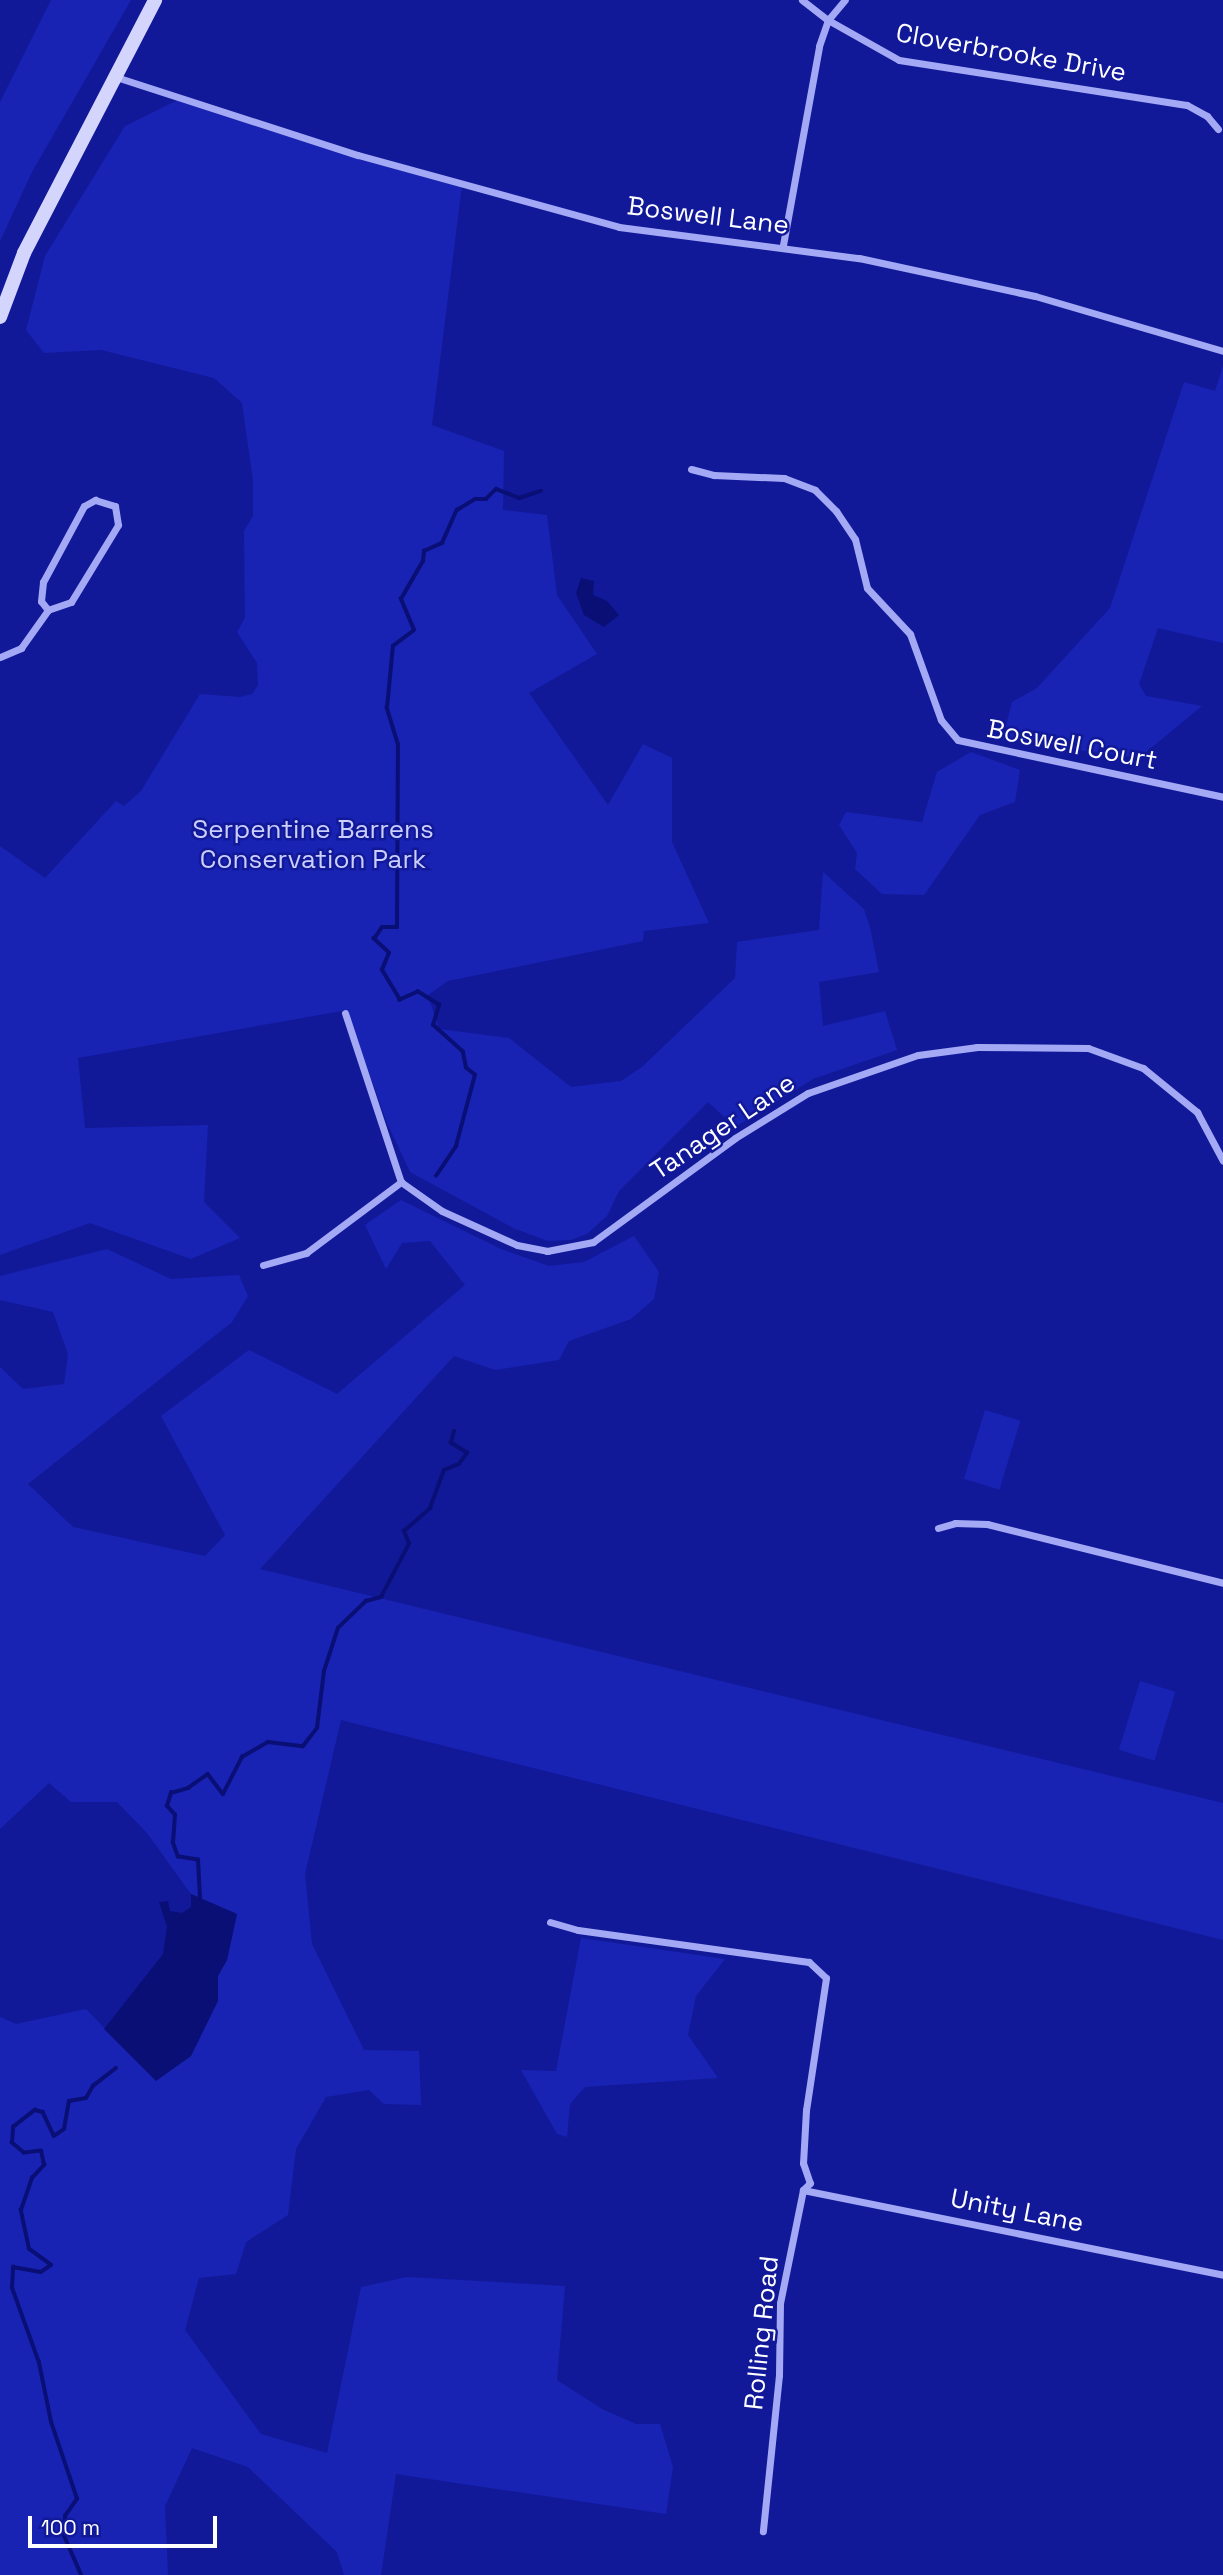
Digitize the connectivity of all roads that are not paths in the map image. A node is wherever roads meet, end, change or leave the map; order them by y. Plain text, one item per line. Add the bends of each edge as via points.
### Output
1 (155, 0) edge
2 (802, 0) edge
3 (845, 0) edge
4 (828, 20) junction
5 (114, 76) junction
6 (1218, 129) dead end
7 (783, 245) junction
8 (0, 317) edge
9 (1223, 351) edge
10 (691, 469) dead end
11 (48, 610) junction
12 (0, 657) edge
13 (1223, 797) edge
14 (345, 1013) dead end
15 (1223, 1161) edge
16 (401, 1182) junction
17 (263, 1265) dead end
18 (937, 1528) dead end
19 (1223, 1583) edge
20 (550, 1922) dead end
21 (803, 2190) junction
22 (1223, 2275) edge
23 (763, 2531) dead end

1 - 5 main road
2 - 4 street, Cloverbrooke Drive
3 - 4 street
4 - 6 street, Cloverbrooke Drive via 899,60 1187,105 1207,116
4 - 7 street via 819,46
5 - 7 street, Boswell Lane via 346,151 619,227 680,238
5 - 8 main road via 24,253
7 - 9 street, Boswell Lane via 1035,296
10 - 13 street, Boswell Court via 714,475 784,478 815,490 836,511 855,539 867,588 909,634 941,720 957,740
11 - 11 street via 71,602 118,526 111,502 95,500 84,506 43,582 41,601
11 - 12 street via 21,648
14 - 16 street
15 - 16 street, Tanager Lane via 1197,1112 1143,1068 1088,1048 1016,1045 918,1055 808,1093 735,1138 622,1222 580,1247 547,1251 517,1245 442,1211
16 - 17 street via 306,1253
18 - 19 street via 955,1523 988,1524
20 - 21 street, Rolling Road via 578,1930 809,1962 826,1978 806,2110 803,2164 810,2183
21 - 22 street, Unity Lane
21 - 23 street, Rolling Road via 780,2303 779,2375

